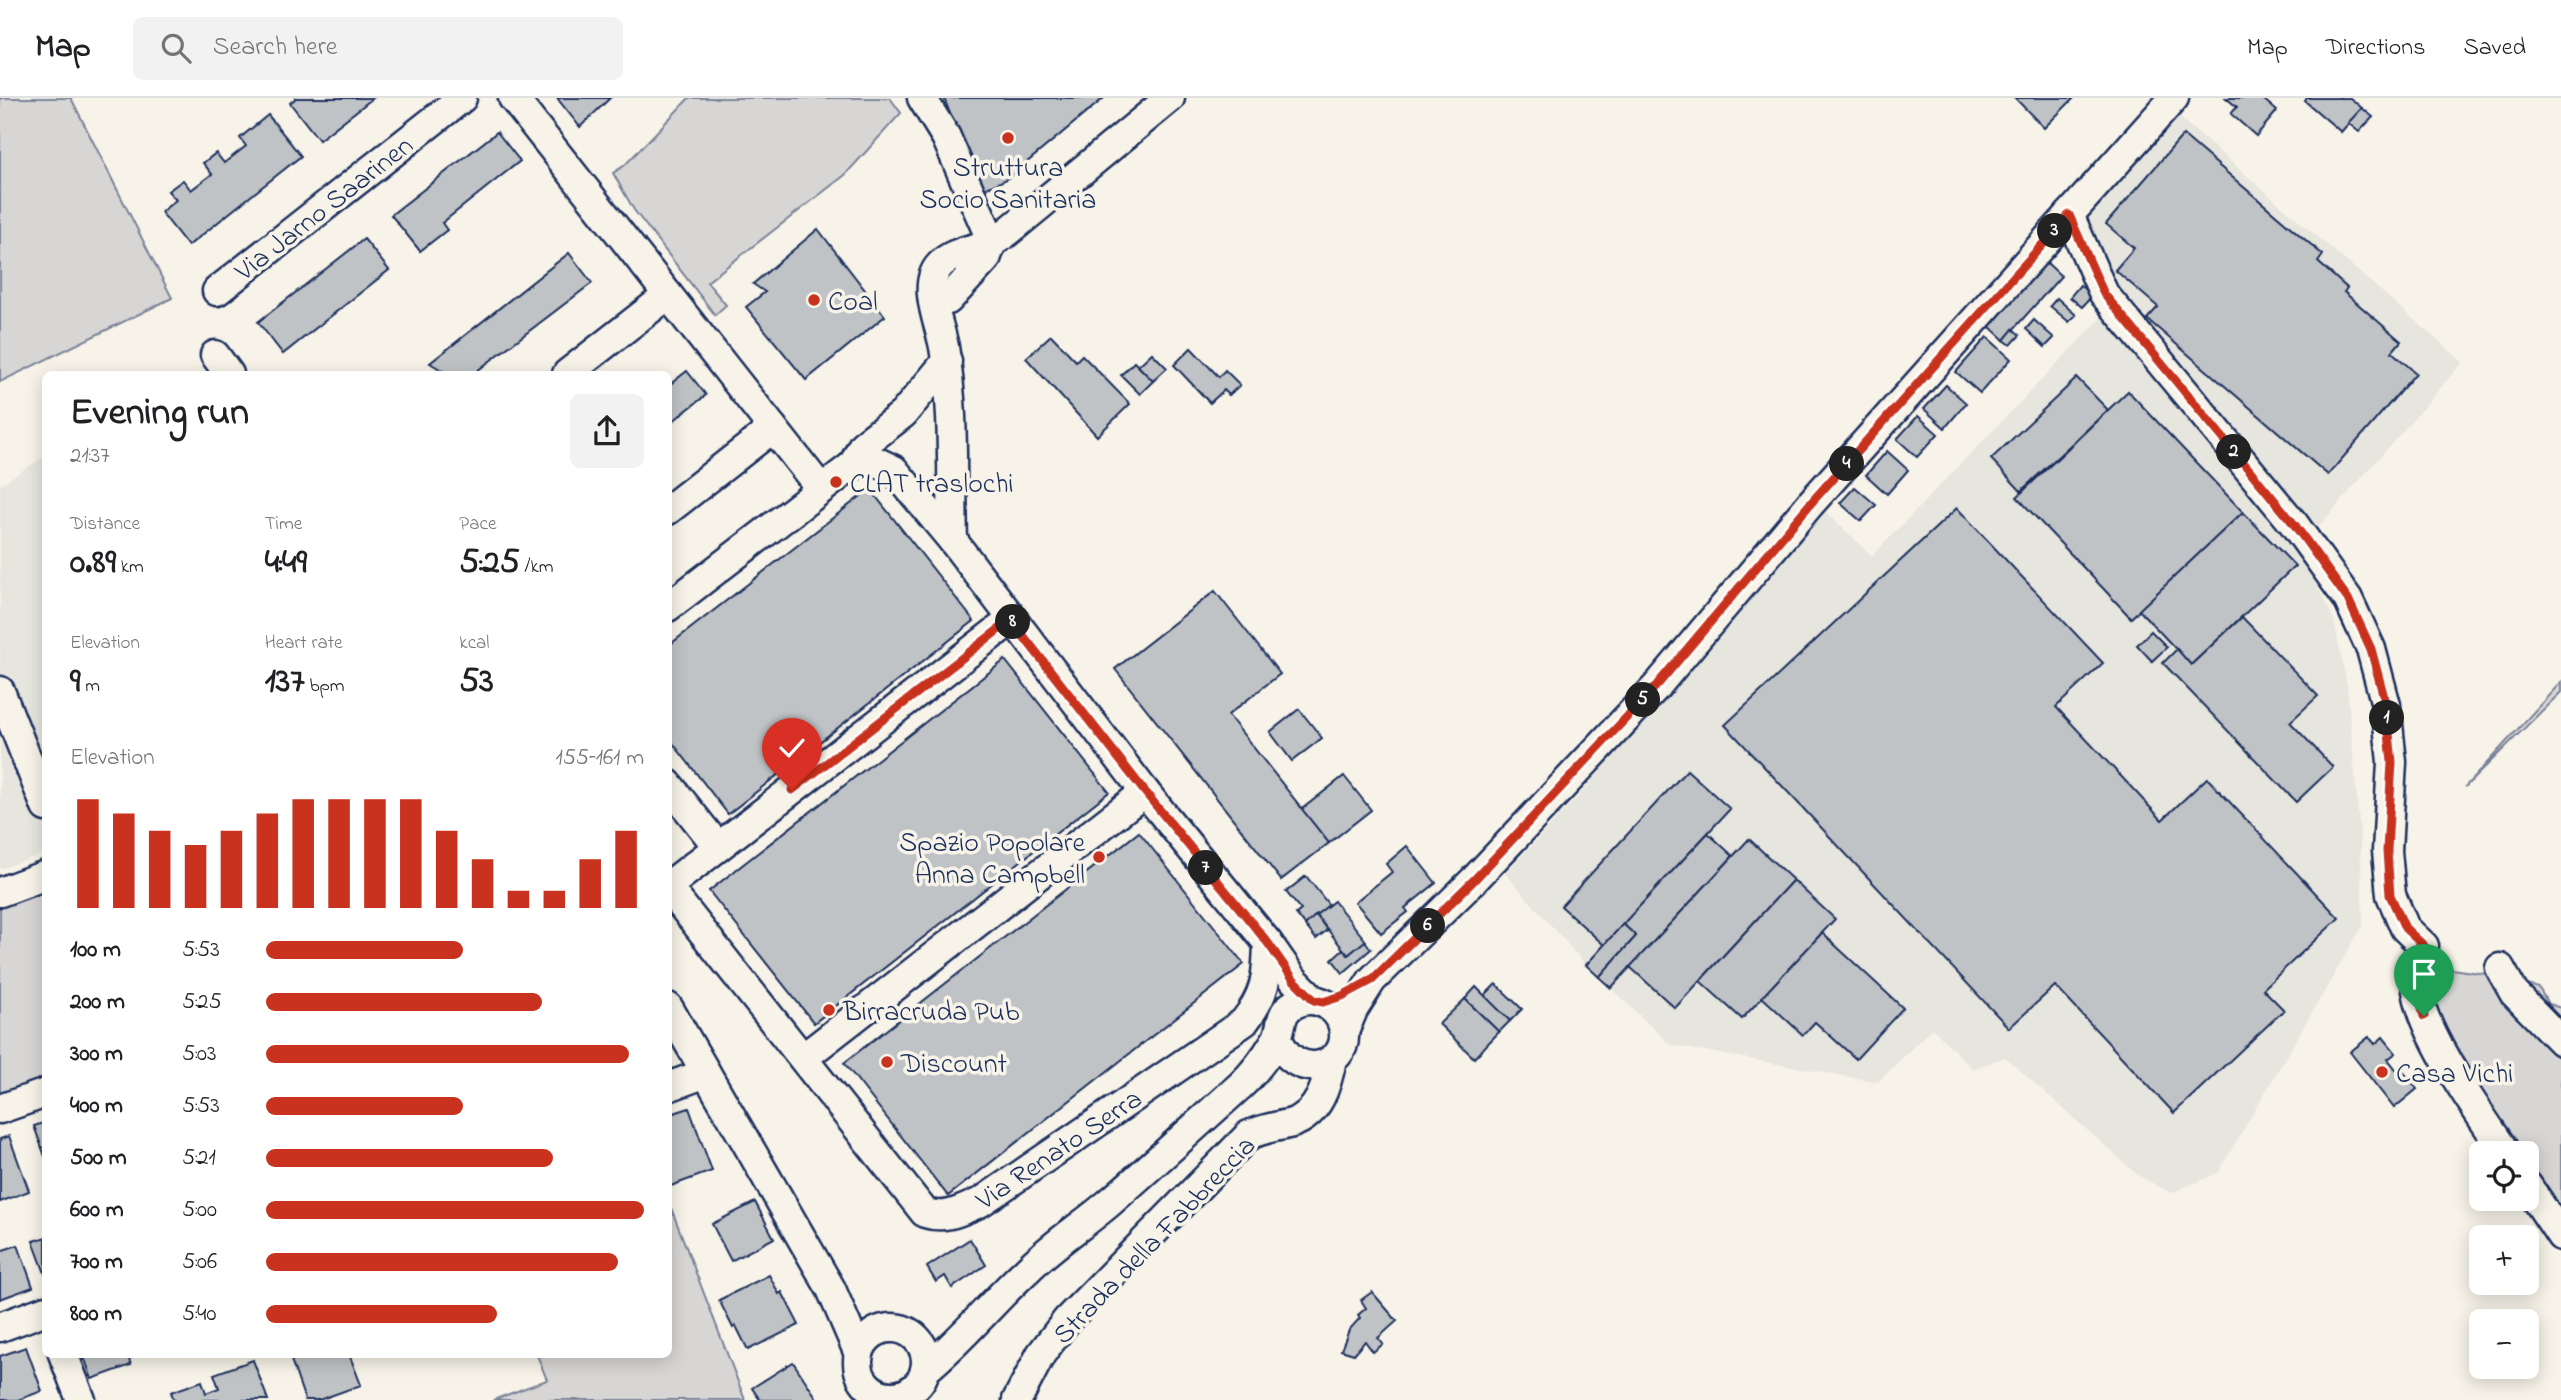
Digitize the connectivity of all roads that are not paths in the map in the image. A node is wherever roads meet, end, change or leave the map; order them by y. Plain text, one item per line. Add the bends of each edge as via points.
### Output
1 (462, 98) edge
2 (513, 98) edge
3 (922, 98) edge
4 (1170, 98) edge
5 (2174, 98) edge
6 (2069, 215) junction
7 (992, 242) junction
8 (217, 290) dead end
9 (668, 295) junction
10 (947, 361) junction
11 (572, 371) edge
12 (773, 428) junction
13 (853, 465) junction
14 (821, 489) junction
15 (672, 507) edge
16 (953, 541) junction
17 (673, 601) edge
18 (1011, 620) junction
19 (0, 691) edge
20 (672, 788) edge
21 (1145, 792) junction
22 (42, 797) edge
23 (719, 847) junction
24 (42, 876) edge
25 (672, 884) edge
26 (0, 892) edge
27 (672, 892) edge
28 (1268, 943) junction
29 (2500, 968) dead end
30 (1372, 980) junction
31 (1319, 1001) junction
32 (672, 1014) edge
33 (1345, 1032) junction
34 (2561, 1041) edge
35 (1290, 1055) junction
36 (803, 1058) junction
37 (1332, 1059) junction
38 (706, 1073) junction
39 (672, 1086) edge
40 (42, 1094) edge
41 (1314, 1108) junction
42 (0, 1109) edge
43 (2498, 1141) edge
44 (2539, 1203) edge
45 (2561, 1236) edge
46 (831, 1289) junction
47 (42, 1312) edge
48 (0, 1326) edge
49 (887, 1329) junction
50 (965, 1331) junction
51 (918, 1341) junction
52 (65, 1358) edge
53 (925, 1370) junction
54 (862, 1378) edge
55 (899, 1397) edge
56 (81, 1400) edge
57 (1017, 1400) edge

1 - 8 street, Via Jarno Saarinen
2 - 9 street
3 - 7 street via 946,137
4 - 7 street
5 - 6 street, Strada della Fabbreccia
6 - 30 street, Strada della Fabbreccia via 1810,504 1657,685 1474,880
6 - 43 street via 2104,294 2294,524 2348,599 2371,649 2386,705 2392,762 2387,851 2390,895 2405,928 2424,946 2416,985 2424,1016 2459,1082
7 - 10 street via 940,264 933,277 933,301
9 - 11 street
9 - 12 street
10 - 13 street via 903,414 863,445
10 - 16 street
12 - 14 street
12 - 15 street
13 - 14 street
13 - 16 street via 873,460 894,470
14 - 17 street
16 - 18 street
18 - 21 street
18 - 23 street, Via Renato Serra
19 - 22 street
20 - 23 street
21 - 28 street
21 - 36 street
23 - 25 street, Via Renato Serra
24 - 26 street
27 - 36 street, Via Renato Serra
28 - 31 street via 1294,980
28 - 36 street, Via Renato Serra via 1267,976 1260,1001 1244,1022 981,1202 954,1214 936,1217 925,1213
29 - 34 street via 2514,993
30 - 31 street, Strada della Fabbreccia
30 - 33 street, Strada della Fabbreccia
31 - 33 street via 1338,1014
31 - 35 street, Strada della Fabbreccia via 1299,1002 1279,1023
32 - 38 street
33 - 37 street, Strada della Fabbreccia
35 - 37 street via 1318,1066
35 - 41 street via 1311,1085
35 - 50 street, Strada della Fabbreccia via 1244,1082 1108,1204 1028,1268
37 - 41 street, Strada della Fabbreccia
38 - 39 street
38 - 46 street
40 - 42 street
41 - 57 street, Strada della Fabbreccia via 1306,1118 1249,1135 1067,1320 1041,1354
44 - 45 street
46 - 49 street
46 - 54 street
47 - 48 street
49 - 51 street via 898,1329
49 - 54 street via 869,1337
50 - 51 street
50 - 53 street, Strada della Fabbreccia
51 - 53 street
52 - 56 street
53 - 55 street via 916,1386
54 - 55 street via 880,1394

